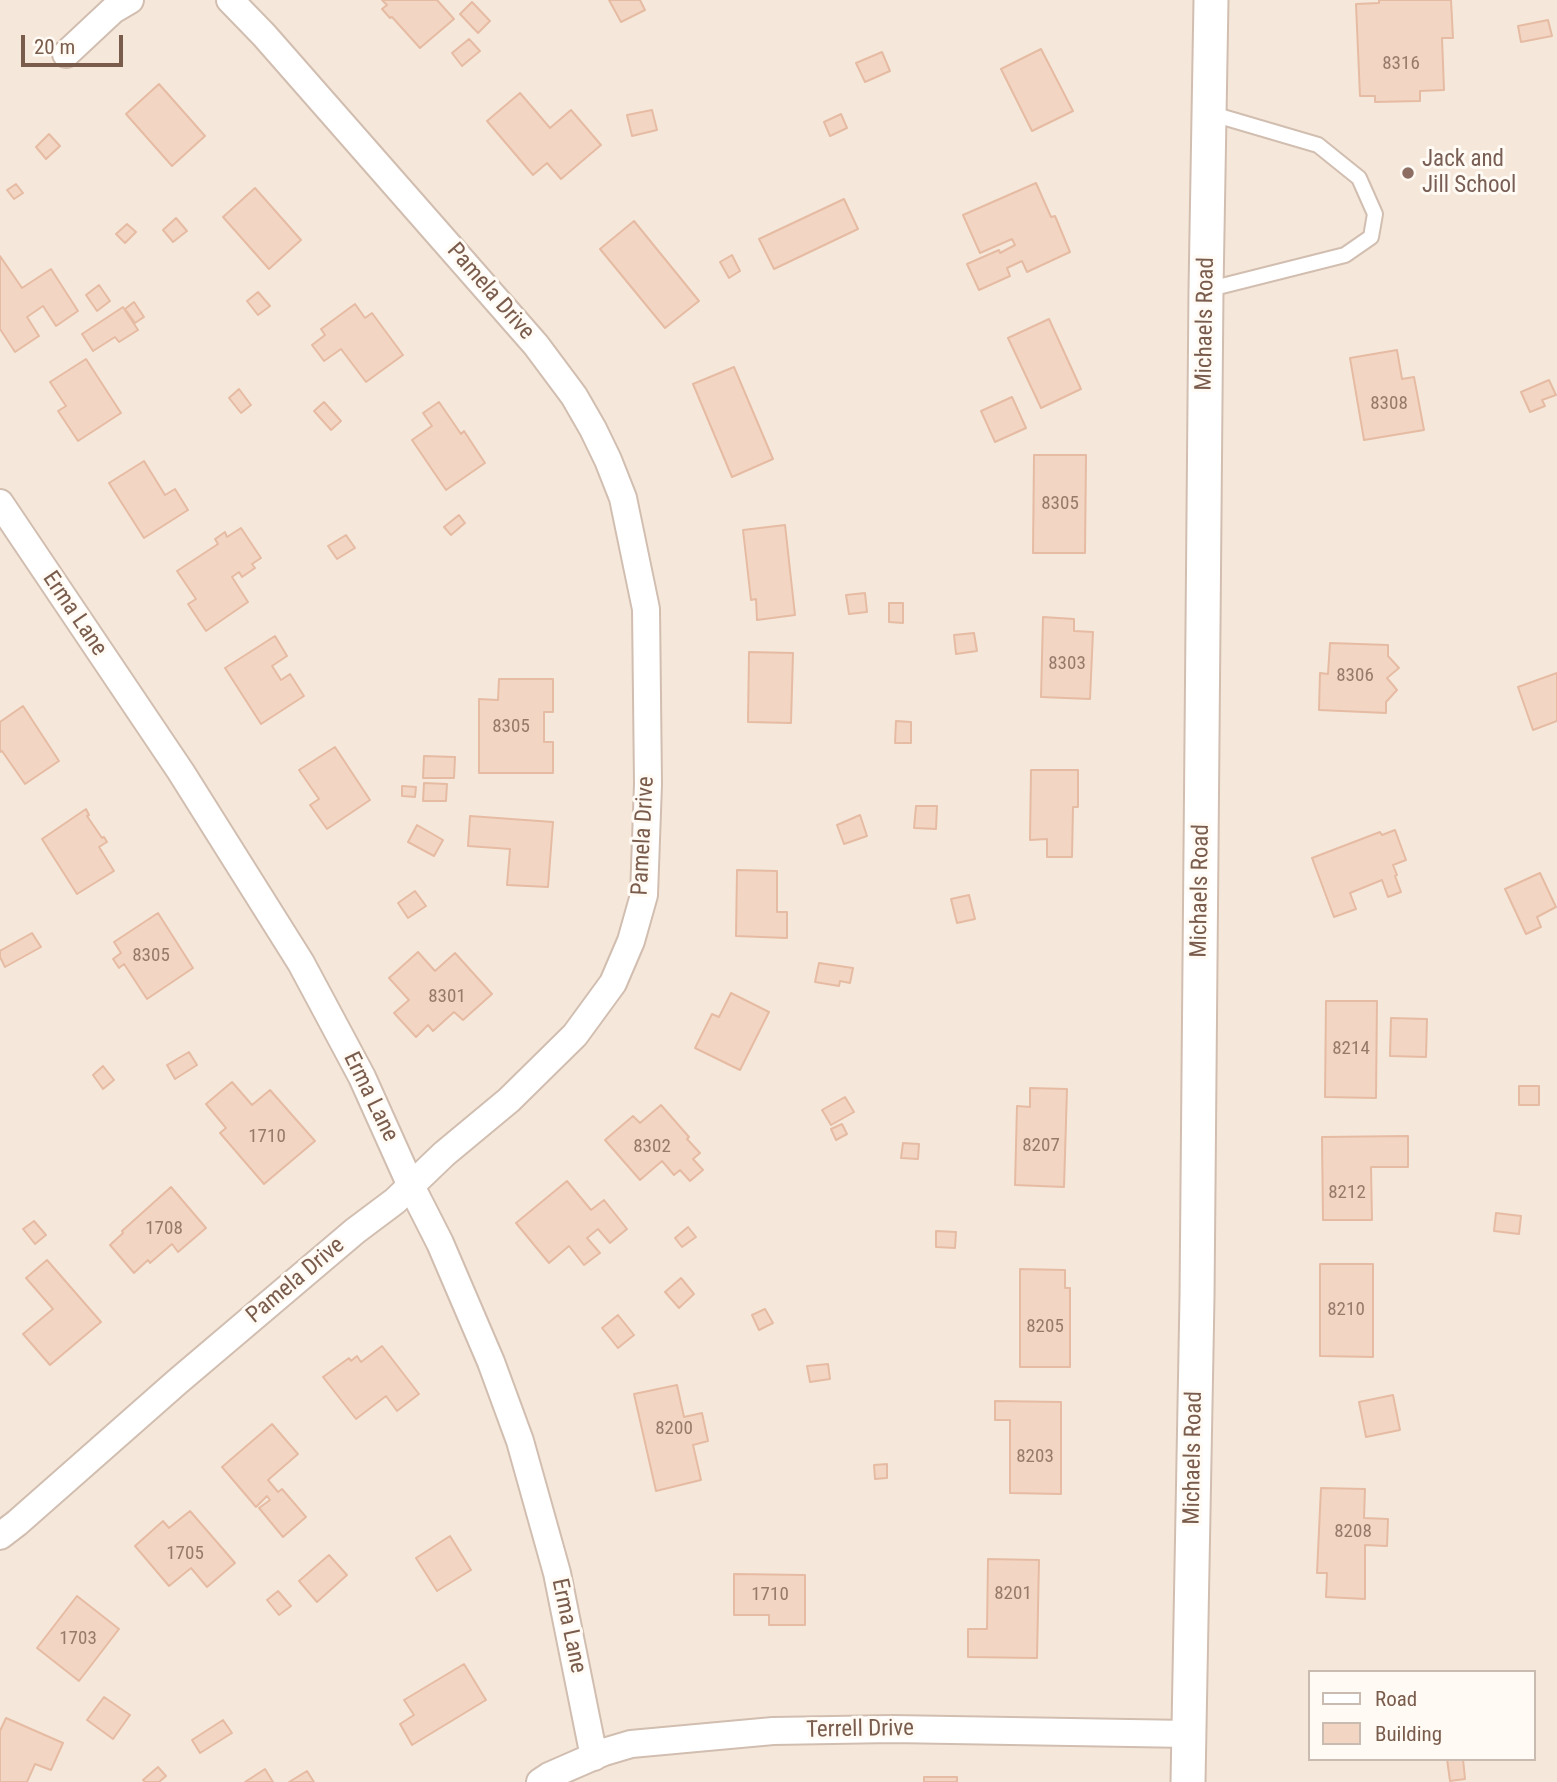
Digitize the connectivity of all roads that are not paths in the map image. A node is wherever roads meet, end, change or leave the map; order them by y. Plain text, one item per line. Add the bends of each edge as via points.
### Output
1 (130, 0) edge
2 (230, 0) edge
3 (1210, 0) edge
4 (66, 54) dead end
5 (1209, 113) junction
6 (1206, 290) junction
7 (0, 503) edge
8 (411, 1186) junction
9 (0, 1536) edge
10 (1189, 1734) junction
11 (594, 1757) junction
12 (540, 1782) edge
13 (1188, 1782) edge

1 - 4 street
2 - 8 street, Pamela Drive via 527,334 574,396 608,460 622,498 646,609 648,783 643,895 631,941 613,983 575,1035
3 - 5 street, Michaels Road
5 - 6 street, Michaels Road
5 - 6 lane via 1318,145 1359,178 1375,214 1371,237 1345,255
6 - 10 street, Michaels Road
7 - 8 street, Erma Lane via 181,772 301,963 362,1077
8 - 9 street, Pamela Drive
8 - 11 street, Erma Lane via 491,1362 520,1441 557,1573
10 - 11 street, Terrell Drive via 772,1731 631,1744
10 - 13 street, Michaels Road
11 - 12 street, Terrell Drive

